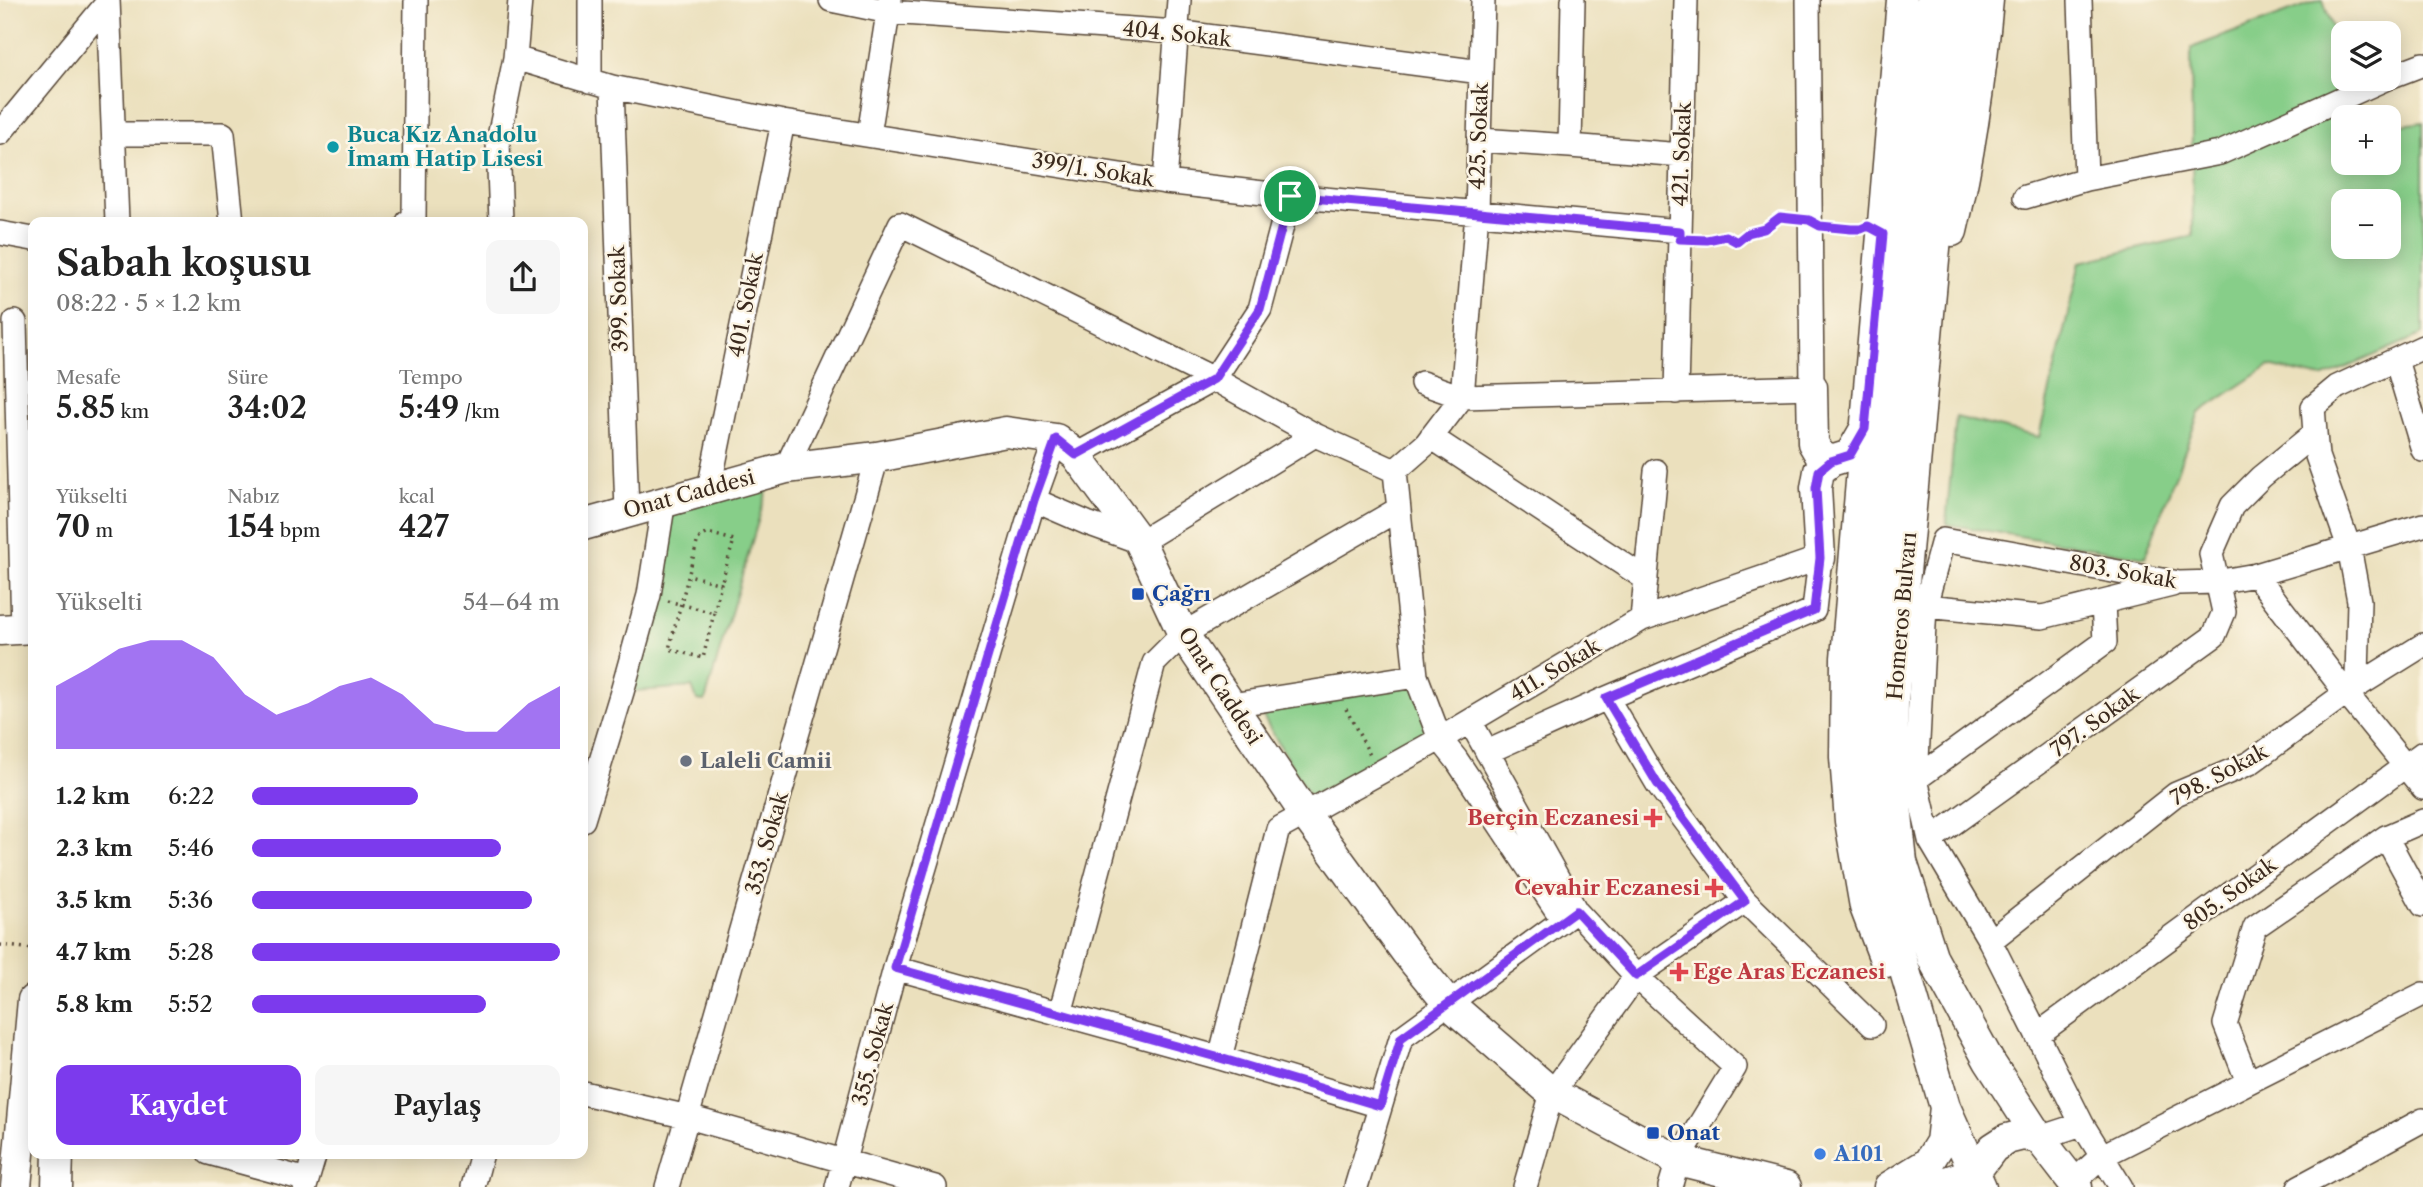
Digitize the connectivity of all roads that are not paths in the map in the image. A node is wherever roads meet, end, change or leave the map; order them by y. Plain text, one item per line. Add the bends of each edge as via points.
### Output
1 (416, 0) edge
2 (520, 0) edge
3 (590, 0) edge
4 (831, 0) edge
5 (1179, 0) edge
6 (1483, 0) edge
7 (1573, 0) edge
8 (1686, 0) edge
9 (1808, 0) edge
10 (1902, 0) edge
11 (1931, 0) edge
12 (1958, 0) edge
13 (1988, 0) edge
14 (2080, 0) edge
15 (108, 1) edge
16 (890, 6) edge
17 (1176, 32) junction
18 (514, 58) junction
19 (2423, 64) edge
20 (1481, 72) junction
21 (2401, 73) edge
22 (601, 84) junction
23 (2358, 91) edge
24 (3, 120) edge
25 (783, 122) junction
26 (114, 134) junction
27 (869, 135) junction
28 (1480, 140) junction
29 (1570, 146) junction
30 (1682, 155) junction
31 (2086, 179) junction
32 (1165, 182) junction
33 (1290, 196) junction
34 (2025, 197) dead end
35 (1477, 212) junction
36 (117, 217) edge
37 (231, 217) edge
38 (414, 217) edge
39 (500, 217) edge
40 (0, 233) edge
41 (1680, 235) junction
42 (28, 238) edge
43 (16, 322) edge
44 (2423, 347) edge
45 (1925, 348) junction
46 (2396, 360) junction
47 (1214, 379) junction
48 (1422, 383) dead end
49 (1812, 387) junction
50 (1676, 391) junction
51 (1462, 397) junction
52 (1865, 429) junction
53 (2315, 433) junction
54 (1315, 435) junction
55 (1431, 436) junction
56 (1066, 447) junction
57 (2423, 450) edge
58 (877, 457) junction
59 (1831, 461) junction
60 (786, 468) junction
61 (1395, 471) junction
62 (1657, 471) dead end
63 (709, 489) junction
64 (664, 500) junction
65 (1034, 500) junction
66 (1397, 510) junction
67 (627, 511) junction
68 (588, 523) edge
69 (2423, 525) edge
70 (1140, 542) junction
71 (2349, 547) junction
72 (1820, 558) junction
73 (2256, 575) junction
74 (1646, 579) junction
75 (2216, 582) junction
76 (2179, 583) junction
77 (2103, 604) junction
78 (1925, 606) junction
79 (1642, 619) junction
80 (22, 631) edge
81 (1183, 634) junction
82 (2423, 645) edge
83 (1416, 676) junction
84 (2346, 693) junction
85 (1606, 698) junction
86 (1231, 705) junction
87 (1470, 720) junction
88 (1440, 739) junction
89 (1487, 752) junction
90 (2414, 760) edge
91 (1916, 779) junction
92 (2423, 788) edge
93 (588, 804) edge
94 (1306, 814) junction
95 (2423, 821) edge
96 (2386, 837) junction
97 (1930, 840) junction
98 (1745, 901) junction
99 (2423, 905) edge
100 (1569, 916) junction
101 (1990, 941) junction
102 (895, 968) junction
103 (1636, 976) junction
104 (2423, 994) edge
105 (1448, 1003) junction
106 (1060, 1014) junction
107 (1872, 1025) dead end
108 (2037, 1035) junction
109 (1929, 1050) junction
110 (28, 1055) edge
111 (1220, 1058) junction
112 (2248, 1082) junction
113 (1552, 1093) junction
114 (588, 1094) edge
115 (1380, 1106) junction
116 (1945, 1107) junction
117 (688, 1117) junction
118 (2423, 1120) edge
119 (2082, 1124) junction
120 (2039, 1138) junction
121 (2102, 1156) junction
122 (58, 1159) edge
123 (228, 1159) edge
124 (313, 1159) edge
125 (480, 1159) edge
126 (844, 1161) junction
127 (1674, 1173) edge
128 (1978, 1180) edge
129 (306, 1183) edge
130 (2074, 1185) edge
131 (16, 1187) edge
132 (57, 1187) edge
133 (473, 1187) edge
134 (667, 1187) edge
135 (837, 1187) edge
136 (935, 1187) edge
137 (1356, 1187) edge
138 (1525, 1187) edge
139 (1786, 1187) edge
140 (1889, 1187) edge
141 (1932, 1187) edge
142 (2121, 1187) edge
143 (2299, 1187) edge

1 - 38 street
2 - 18 street
3 - 22 street, 399. Sokak
4 - 16 street, 404. Sokak
5 - 17 street
6 - 20 street, 425. Sokak
7 - 29 street
8 - 30 street, 421. Sokak
9 - 49 street
10 - 52 main road
11 - 109 main road, Homeros Bulvarı via 1873,634 1867,785 1894,931
12 - 45 main road, Homeros Bulvarı
13 - 45 main road via 1962,190
14 - 31 street
15 - 24 street
15 - 26 street
16 - 17 street, 404. Sokak
16 - 27 street
17 - 20 street, 404. Sokak
17 - 32 street
18 - 22 street, 399/1. Sokak
18 - 39 street via 498,142
19 - 21 street
20 - 28 street, 425. Sokak
22 - 25 street, 399/1. Sokak
22 - 67 street, 399. Sokak
23 - 31 street via 2220,153
25 - 27 street, 399/1. Sokak
25 - 63 street, 401. Sokak
26 - 36 street
26 - 37 street via 223,134
27 - 32 street, 399/1. Sokak
28 - 29 street
28 - 35 street, 425. Sokak
29 - 30 street
30 - 41 street, 421. Sokak
31 - 34 street
32 - 33 street, 399/1. Sokak
33 - 35 street, 399/1. Sokak
33 - 47 street via 1260,309
35 - 41 street, 399/1. Sokak
35 - 51 street, 425. Sokak
40 - 42 street
41 - 50 street, 421. Sokak
43 - 80 street
44 - 46 street
45 - 120 main road, Homeros Bulvarı via 1893,702 1892,768 1902,862 1933,960 1989,1061
46 - 53 street via 2337,387 2313,407
46 - 57 street
47 - 54 street
47 - 56 street
47 - 60 street via 900,224
48 - 51 street
49 - 50 street
49 - 59 main road via 1813,443 1820,455
50 - 51 street
51 - 55 street
52 - 59 main road via 1850,455
52 - 109 main road via 1846,658 1850,821 1865,907 1883,956
53 - 71 street via 2316,456
53 - 75 street, 797. Sokak via 2232,506 2211,554
54 - 61 street
54 - 70 street
55 - 61 street
55 - 74 street
56 - 58 main road, Onat Caddesi via 1006,432
56 - 65 street, 355. Sokak
56 - 70 main road, Onat Caddesi
58 - 60 main road, Onat Caddesi
58 - 117 street, 353. Sokak
59 - 72 main road via 1819,471 1816,488
60 - 63 main road, Onat Caddesi
61 - 66 street
62 - 74 street
63 - 64 main road, Onat Caddesi
64 - 67 main road, Onat Caddesi
64 - 93 street via 649,595
65 - 70 street
65 - 102 street, 355. Sokak
66 - 81 street
66 - 83 street
67 - 68 main road, Onat Caddesi
69 - 71 street, 803. Sokak
70 - 81 main road, Onat Caddesi
71 - 73 street, 803. Sokak
71 - 84 street via 2359,601 2359,647 2357,677
72 - 79 street, 411. Sokak
72 - 85 street via 1814,610
73 - 75 street, 803. Sokak
73 - 84 street
74 - 79 street
75 - 76 street, 803. Sokak
75 - 97 street, 797. Sokak via 2224,612 2214,636
76 - 77 street
76 - 78 street, 803. Sokak via 1943,540
77 - 78 street via 2042,617
77 - 91 street via 2105,642
78 - 91 street
79 - 87 street, 411. Sokak
81 - 86 main road, Onat Caddesi
81 - 106 street via 1154,663
82 - 84 street, 798. Sokak
83 - 86 street
83 - 88 street
84 - 90 street
84 - 101 street, 798. Sokak via 2250,763 2176,794
85 - 89 street
85 - 98 street via 1657,783
86 - 94 main road, Onat Caddesi
87 - 88 street, 411. Sokak
87 - 89 street
88 - 94 street, 411. Sokak
88 - 100 street
89 - 100 street
90 - 92 street
90 - 108 street, 805. Sokak
91 - 97 street
94 - 105 main road, Onat Caddesi
94 - 111 street, 411. Sokak via 1278,829
95 - 96 street
96 - 99 street
96 - 112 street via 2255,927 2225,1024
97 - 101 street
98 - 103 street
98 - 107 street
100 - 103 street
100 - 105 street
101 - 108 street
102 - 106 street
102 - 126 street, 355. Sokak
103 - 113 street
103 - 127 street via 1735,1067
104 - 112 street
105 - 113 main road, Onat Caddesi
105 - 115 street via 1401,1038
106 - 111 street
108 - 119 street
109 - 116 main road, Homeros Bulvarı
110 - 131 main road
111 - 115 street
112 - 121 street
113 - 127 main road, Onat Caddesi
113 - 138 street
114 - 117 street
115 - 137 street
116 - 128 main road, Homeros Bulvarı
116 - 140 main road via 1941,1142 1928,1163
117 - 126 street
117 - 134 street, 353. Sokak
118 - 143 street
119 - 120 street
119 - 121 street
120 - 128 main road via 2023,1135 1993,1148
120 - 130 main road, Homeros Bulvarı
121 - 130 street
121 - 142 street
122 - 132 main road
123 - 129 street
124 - 129 street
125 - 133 street
126 - 135 street, 355. Sokak
126 - 136 street
127 - 139 main road, Onat Caddesi
128 - 141 main road

